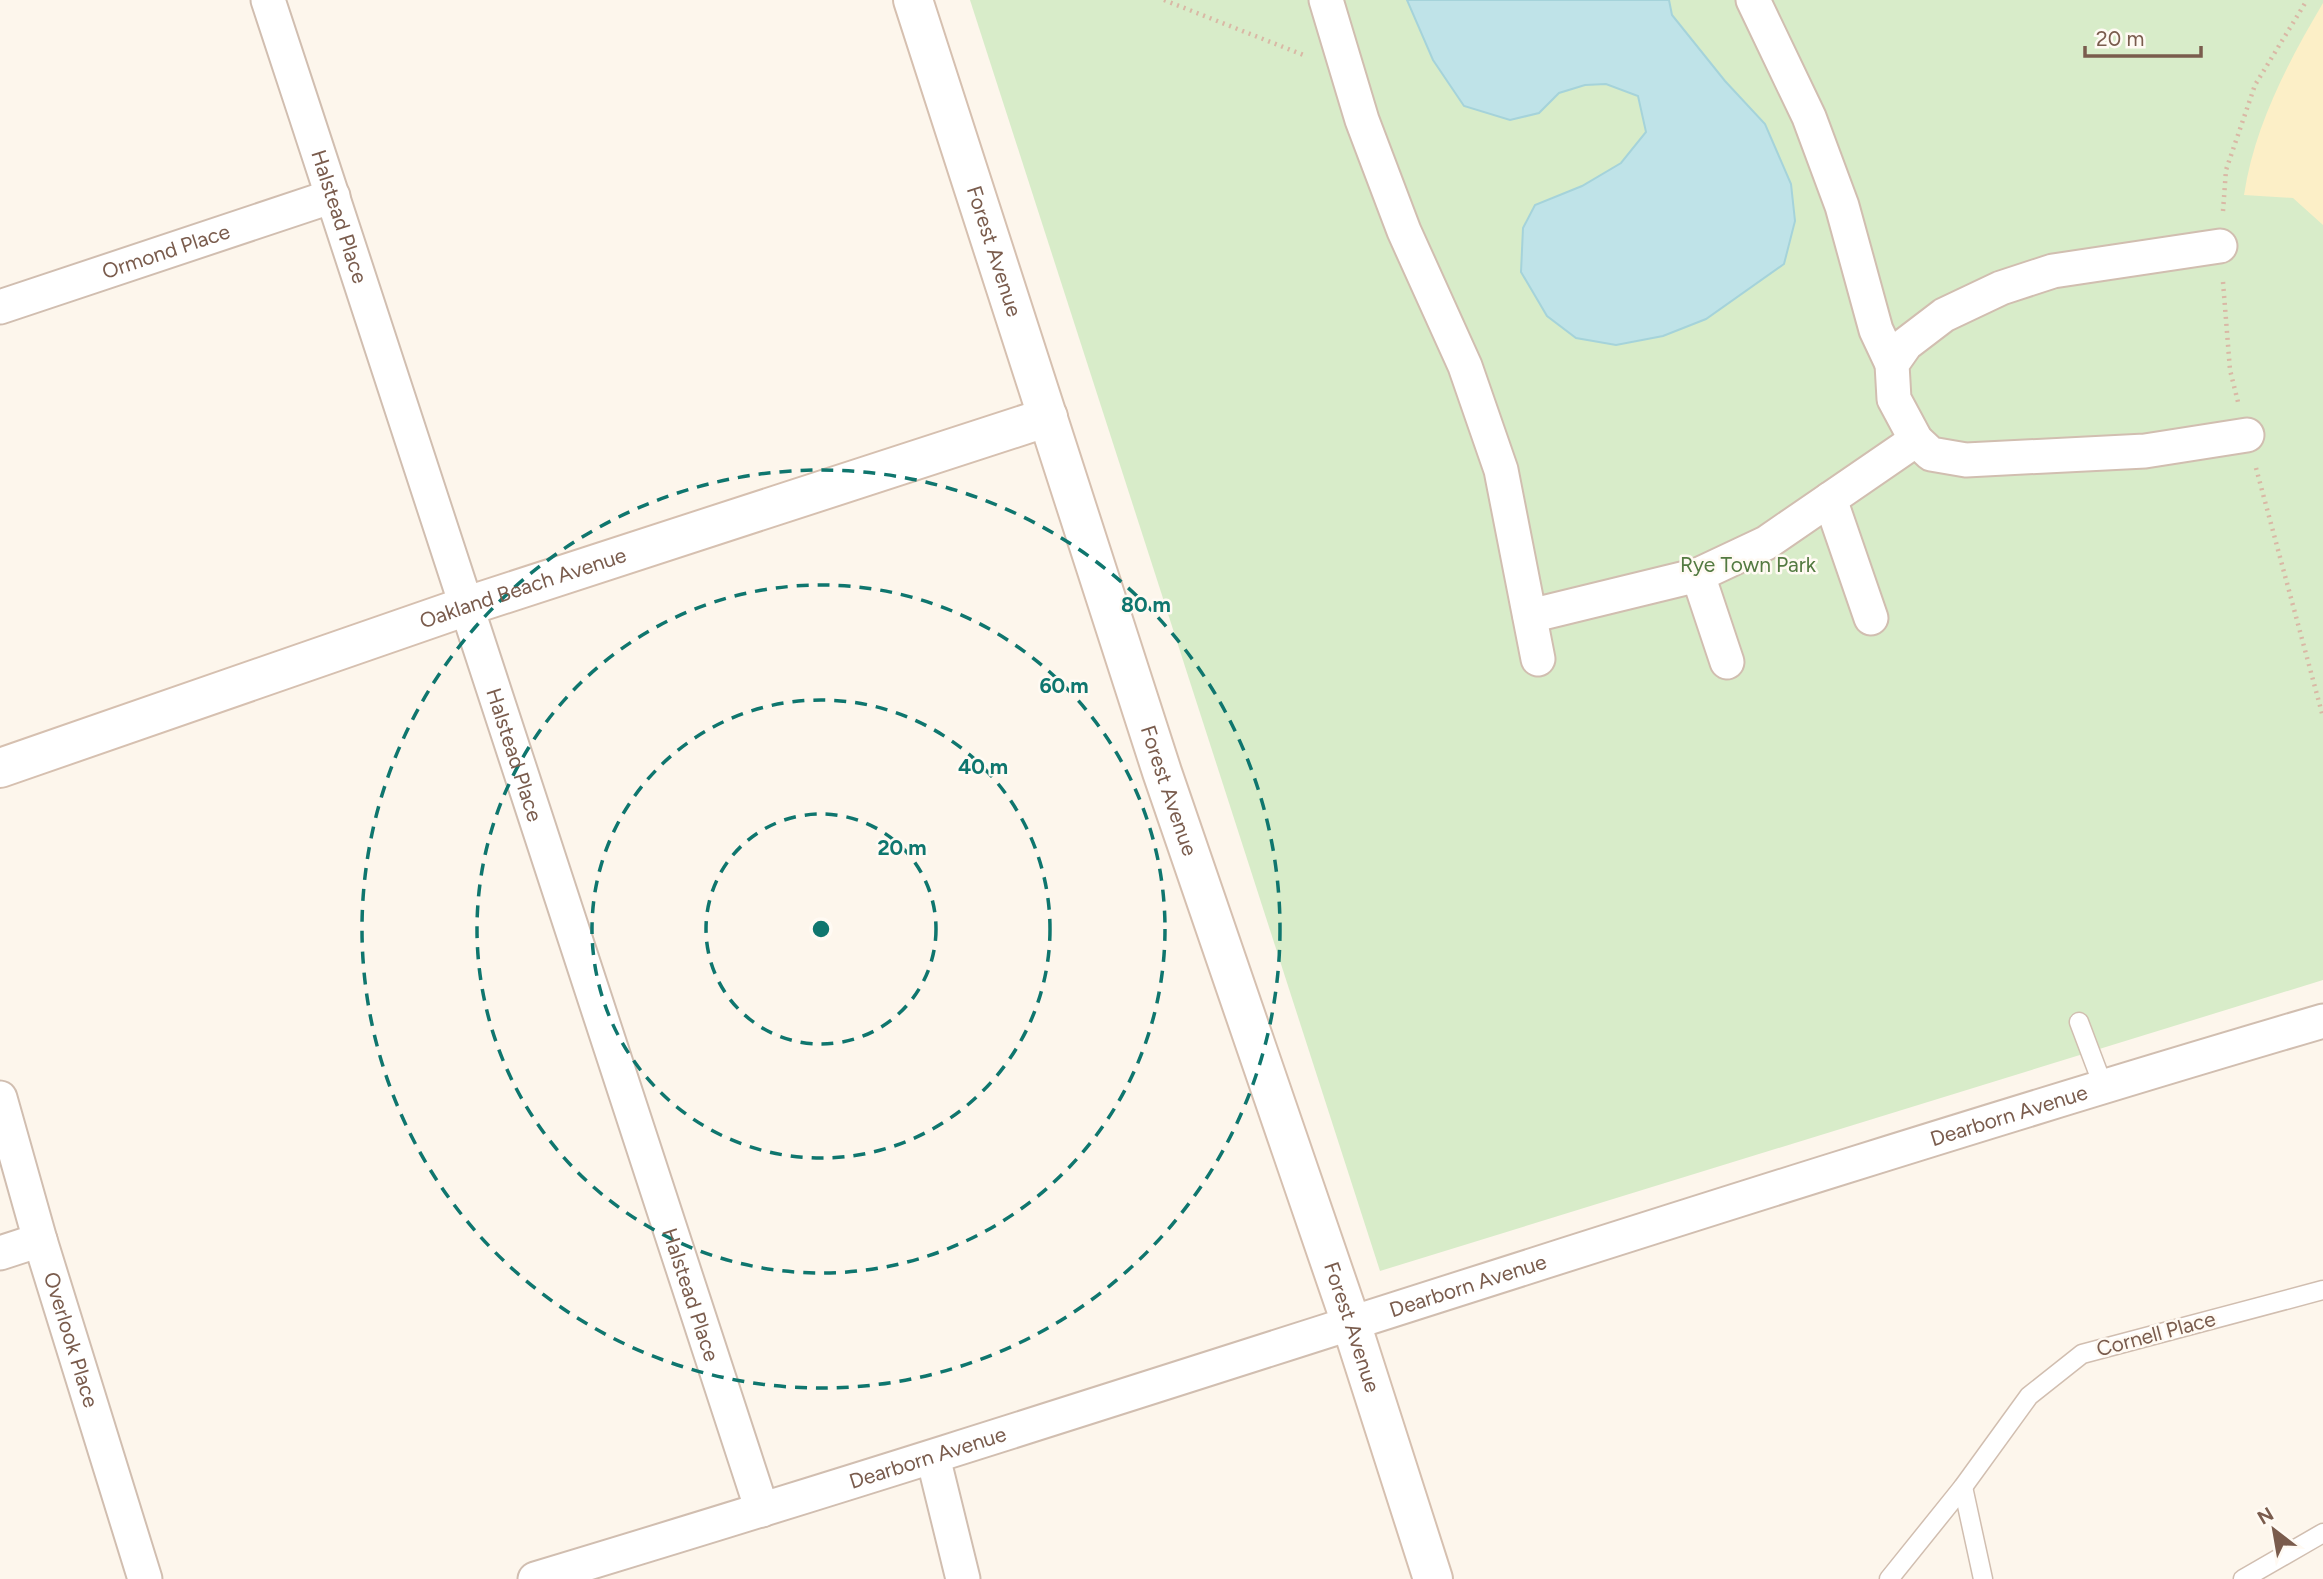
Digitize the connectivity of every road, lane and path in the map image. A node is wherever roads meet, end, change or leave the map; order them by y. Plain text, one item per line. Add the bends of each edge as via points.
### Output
1 (268, 0) edge
2 (913, 0) edge
3 (1164, 0) edge
4 (1326, 0) edge
5 (1754, 0) edge
6 (2306, 0) edge
7 (1347, 72) junction
8 (333, 196) junction
9 (2220, 246) junction
10 (0, 307) edge
11 (1892, 364) junction
12 (1048, 417) junction
13 (2247, 435) junction
14 (1916, 440) junction
15 (1830, 499) junction
16 (1698, 575) junction
17 (467, 606) junction
18 (1530, 616) junction
19 (1871, 618) dead end
20 (1538, 659) dead end
21 (1727, 662) dead end
22 (2323, 717) edge
23 (0, 768) edge
24 (2323, 1021) edge
25 (2079, 1022) dead end
26 (2106, 1085) junction
27 (0, 1098) edge
28 (40, 1240) junction
29 (0, 1253) edge
30 (2323, 1290) edge
31 (1351, 1323) junction
32 (933, 1457) junction
33 (1963, 1487) junction
34 (762, 1510) junction
35 (2323, 1533) edge
36 (145, 1579) edge
37 (535, 1579) edge
38 (963, 1579) edge
39 (1433, 1579) edge
40 (1889, 1579) edge
41 (1983, 1579) edge
42 (2243, 1579) edge

1 - 8 street, Halstead Place
2 - 12 street, Forest Avenue
3 - 7 path
4 - 7 street
5 - 11 street via 1809,117 1876,330
6 - 9 path via 2255,85 2226,170
7 - 18 street via 1404,231 1465,366 1501,470
8 - 10 street, Ormond Place
8 - 17 street, Halstead Place
9 - 11 street via 2053,271 2001,288 1944,314 1906,344
9 - 13 path via 2230,370
11 - 14 street via 1894,399
12 - 17 street, Oakland Beach Avenue
12 - 31 street, Forest Avenue via 1161,772
13 - 14 street via 2145,452 1966,460 1931,454
13 - 22 path
14 - 15 street
15 - 16 street via 1766,543
15 - 19 street
16 - 18 street
16 - 21 street
17 - 23 street, Oakland Beach Avenue
17 - 34 street, Halstead Place
18 - 20 street
24 - 26 street, Dearborn Avenue
25 - 26 lane
26 - 31 street, Dearborn Avenue
27 - 28 street, Overlook Place
28 - 29 street
28 - 36 street, Overlook Place
30 - 33 lane, Cornell Place via 2081,1354 2029,1396
31 - 32 street, Dearborn Avenue
31 - 39 street, Forest Avenue
32 - 34 street, Dearborn Avenue
32 - 38 street
33 - 40 lane, Cornell Place
33 - 41 lane
34 - 37 street, Dearborn Avenue
35 - 42 lane

